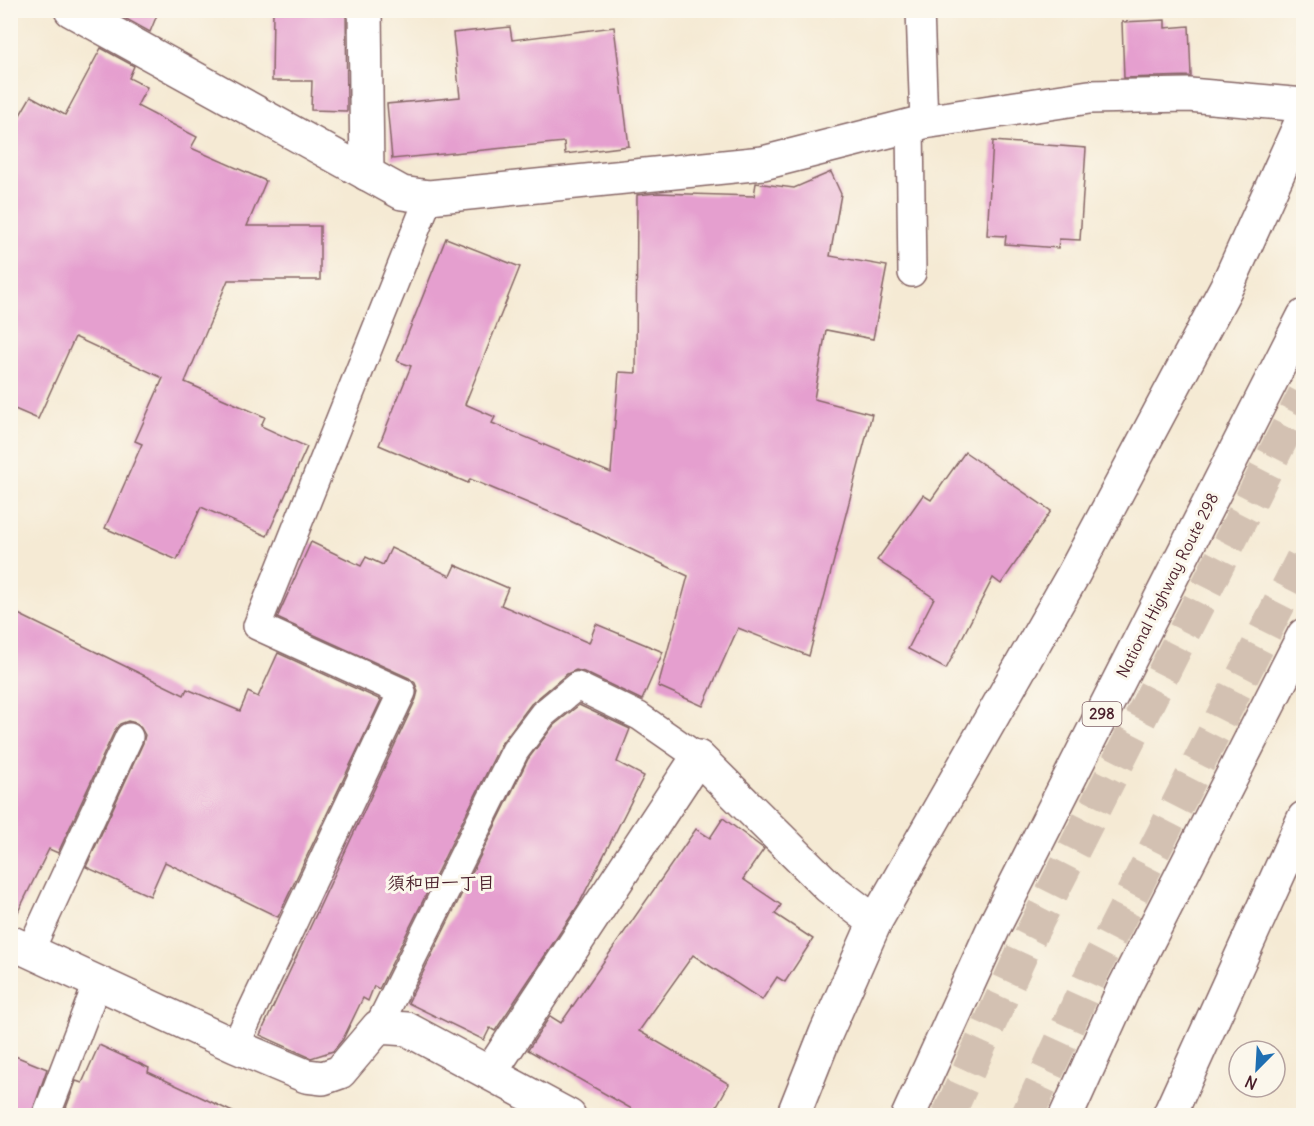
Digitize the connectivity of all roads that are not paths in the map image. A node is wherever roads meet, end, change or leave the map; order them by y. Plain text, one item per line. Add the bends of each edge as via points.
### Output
1 (71, 10) edge
2 (365, 10) edge
3 (920, 10) edge
4 (1304, 105) edge
5 (1304, 116) edge
6 (917, 124) junction
7 (367, 174) junction
8 (429, 197) junction
9 (912, 273) dead end
10 (1304, 315) edge
11 (1304, 635) edge
12 (129, 737) dead end
13 (698, 757) junction
14 (1304, 818) edge
15 (875, 922) junction
16 (20, 946) edge
17 (98, 981) junction
18 (378, 1027) junction
19 (236, 1046) junction
20 (490, 1073) junction
21 (1181, 1111) edge
22 (566, 1115) edge
23 (46, 1116) edge
24 (793, 1116) edge
25 (908, 1116) edge
26 (1066, 1116) edge

1 - 7 main road
2 - 7 main road
3 - 6 lane
4 - 6 main road via 1189,94 1089,97
5 - 15 main road via 1228,284 1073,575
6 - 8 main road via 763,162
6 - 9 lane
7 - 8 main road via 402,193
8 - 19 lane via 257,626 402,692
10 - 25 main road, National Highway Route 298 / 298 via 995,925
11 - 26 main road via 1123,990
12 - 16 lane
13 - 15 main road via 829,887
13 - 18 lane via 639,716 576,686 543,714 516,751
13 - 20 main road
14 - 21 main road
15 - 24 main road
16 - 17 main road
17 - 19 main road
17 - 23 lane
18 - 19 main road via 340,1072 323,1078 306,1076
18 - 20 main road via 407,1029
20 - 22 main road

